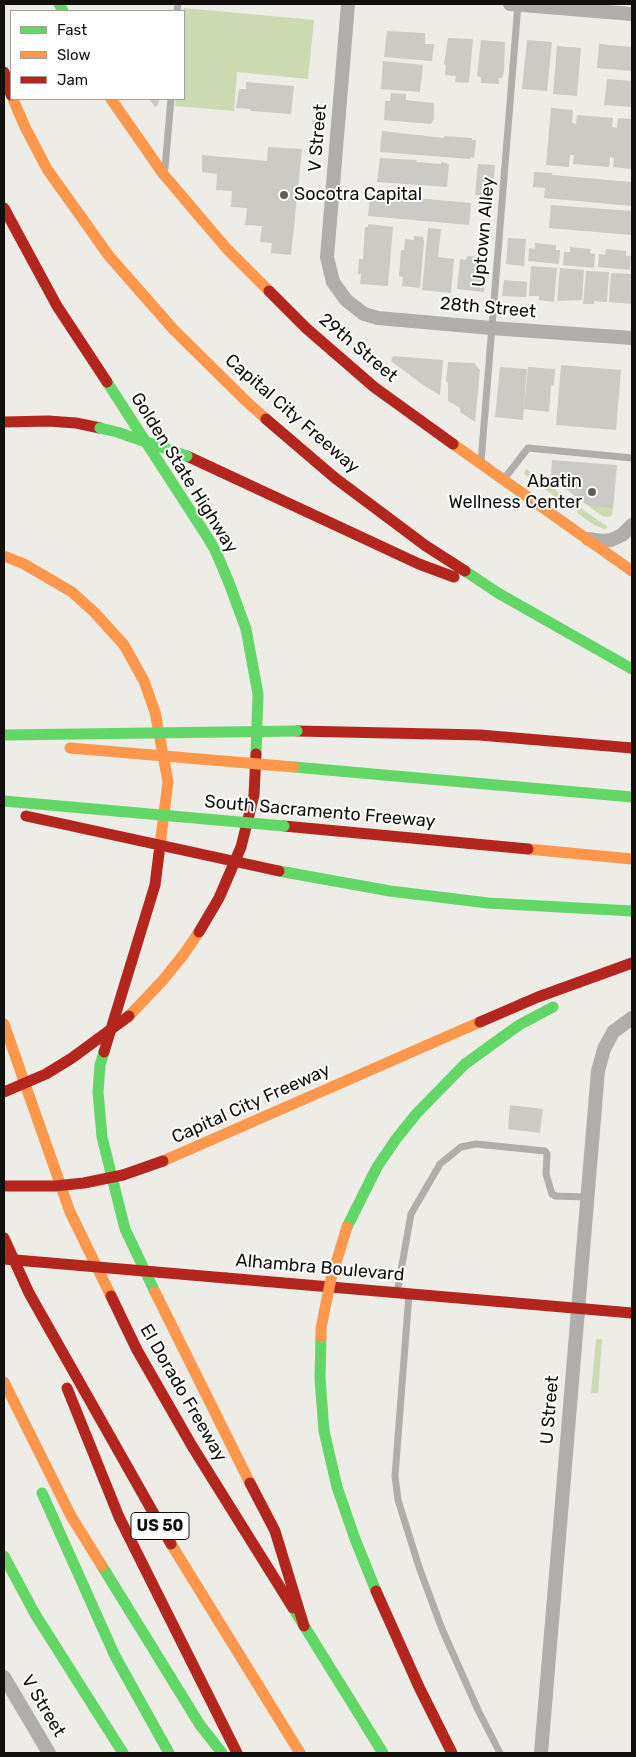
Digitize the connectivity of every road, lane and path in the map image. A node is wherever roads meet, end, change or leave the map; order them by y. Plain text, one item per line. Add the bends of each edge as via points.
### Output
1 (348, 4) edge
2 (515, 4) edge
3 (632, 14) edge
4 (4, 72) edge
5 (10, 92) edge
6 (13, 100) edge
7 (112, 100) edge
8 (170, 100) edge
9 (164, 175) junction
10 (4, 208) edge
11 (346, 300) joint
12 (491, 328) junction
13 (632, 338) edge
14 (4, 422) edge
15 (632, 458) edge
16 (481, 463) junction
17 (504, 479) junction
18 (632, 525) edge
19 (587, 539) junction
20 (4, 556) edge
21 (632, 571) edge
22 (498, 593) junction
23 (632, 669) edge
24 (4, 735) edge
25 (4, 743) edge
26 (42, 746) dead end
27 (62, 748) dead end
28 (632, 748) edge
29 (632, 797) edge
30 (4, 801) edge
31 (4, 812) edge
32 (632, 859) edge
33 (632, 911) edge
34 (632, 964) edge
35 (632, 1018) edge
36 (4, 1024) edge
37 (4, 1092) edge
38 (4, 1186) edge
39 (587, 1197) junction
40 (4, 1238) edge
41 (4, 1259) edge
42 (29, 1293) junction
43 (397, 1293) junction
44 (410, 1294) junction
45 (577, 1309) junction
46 (632, 1313) edge
47 (4, 1382) edge
48 (4, 1393) edge
49 (22, 1444) dead end
50 (36, 1479) dead end
51 (4, 1556) edge
52 (304, 1626) junction
53 (4, 1677) edge
54 (49, 1753) edge
55 (123, 1753) edge
56 (169, 1753) edge
57 (222, 1753) edge
58 (237, 1753) edge
59 (300, 1753) edge
60 (383, 1753) edge
61 (452, 1753) edge
62 (500, 1753) edge
63 (541, 1753) edge

1 - 11 street, V Street via 328,257 333,282
2 - 3 street
2 - 12 lane, Uptown Alley
4 - 5 main road
6 - 22 main road, Capital City Freeway via 35,148 59,188 116,264 174,330 246,401 343,484 426,546
7 - 9 main road, 29th Street
8 - 9 lane
9 - 16 main road, 29th Street via 227,249 306,328 374,387
10 - 37 main road, Golden State Highway, bridge via 57,306 216,552 246,629 258,694 254,795 241,847 219,898 202,927 163,980 129,1016 46,1074
11 - 12 street, 28th Street via 371,316
12 - 13 street, 28th Street
12 - 16 lane, Uptown Alley
14 - 22 main road, bridge via 76,423 118,432 186,456 419,564
15 - 17 lane via 528,448
16 - 17 main road, 29th Street
17 - 19 main road, 29th Street
18 - 19 street via 611,540
19 - 21 main road, 29th Street
20 - 52 main road via 50,578 95,613 124,645 144,681 155,712 168,782 155,885 100,1065 98,1092 102,1137 125,1229 275,1531
22 - 23 main road, Capital City Freeway
24 - 28 main road, bridge via 297,731 480,735
25 - 26 main road
27 - 29 main road, bridge
30 - 32 main road, South Sacramento Freeway, bridge
31 - 33 main road, bridge via 279,871 390,891 488,903
34 - 38 main road, Capital City Freeway, bridge via 538,998 163,1161 123,1175 84,1183
34 - 61 main road, bridge via 519,1025 465,1064 417,1114 377,1167 347,1227 331,1279 321,1337 320,1378 324,1431 337,1487 385,1613
35 - 39 street, U Street via 613,1032 598,1070
36 - 52 main road, El Dorado Freeway via 70,1212 137,1350 192,1446
39 - 43 lane via 552,1194 546,1174 545,1152 476,1144 461,1147 440,1164 411,1214
39 - 45 street, U Street
40 - 42 main road, US 50
41 - 43 main road, Alhambra Boulevard, bridge
42 - 58 main road via 119,1517
42 - 59 main road, US 50 via 185,1570
43 - 44 main road, Alhambra Boulevard
44 - 45 main road, Alhambra Boulevard
44 - 62 lane via 395,1476 398,1500 442,1629
45 - 46 main road, Alhambra Boulevard
45 - 63 street, U Street
47 - 57 main road via 71,1516 200,1725
48 - 49 main road
50 - 56 main road via 115,1656
51 - 55 main road via 35,1614
52 - 60 main road, El Dorado Freeway
53 - 54 street, V Street

